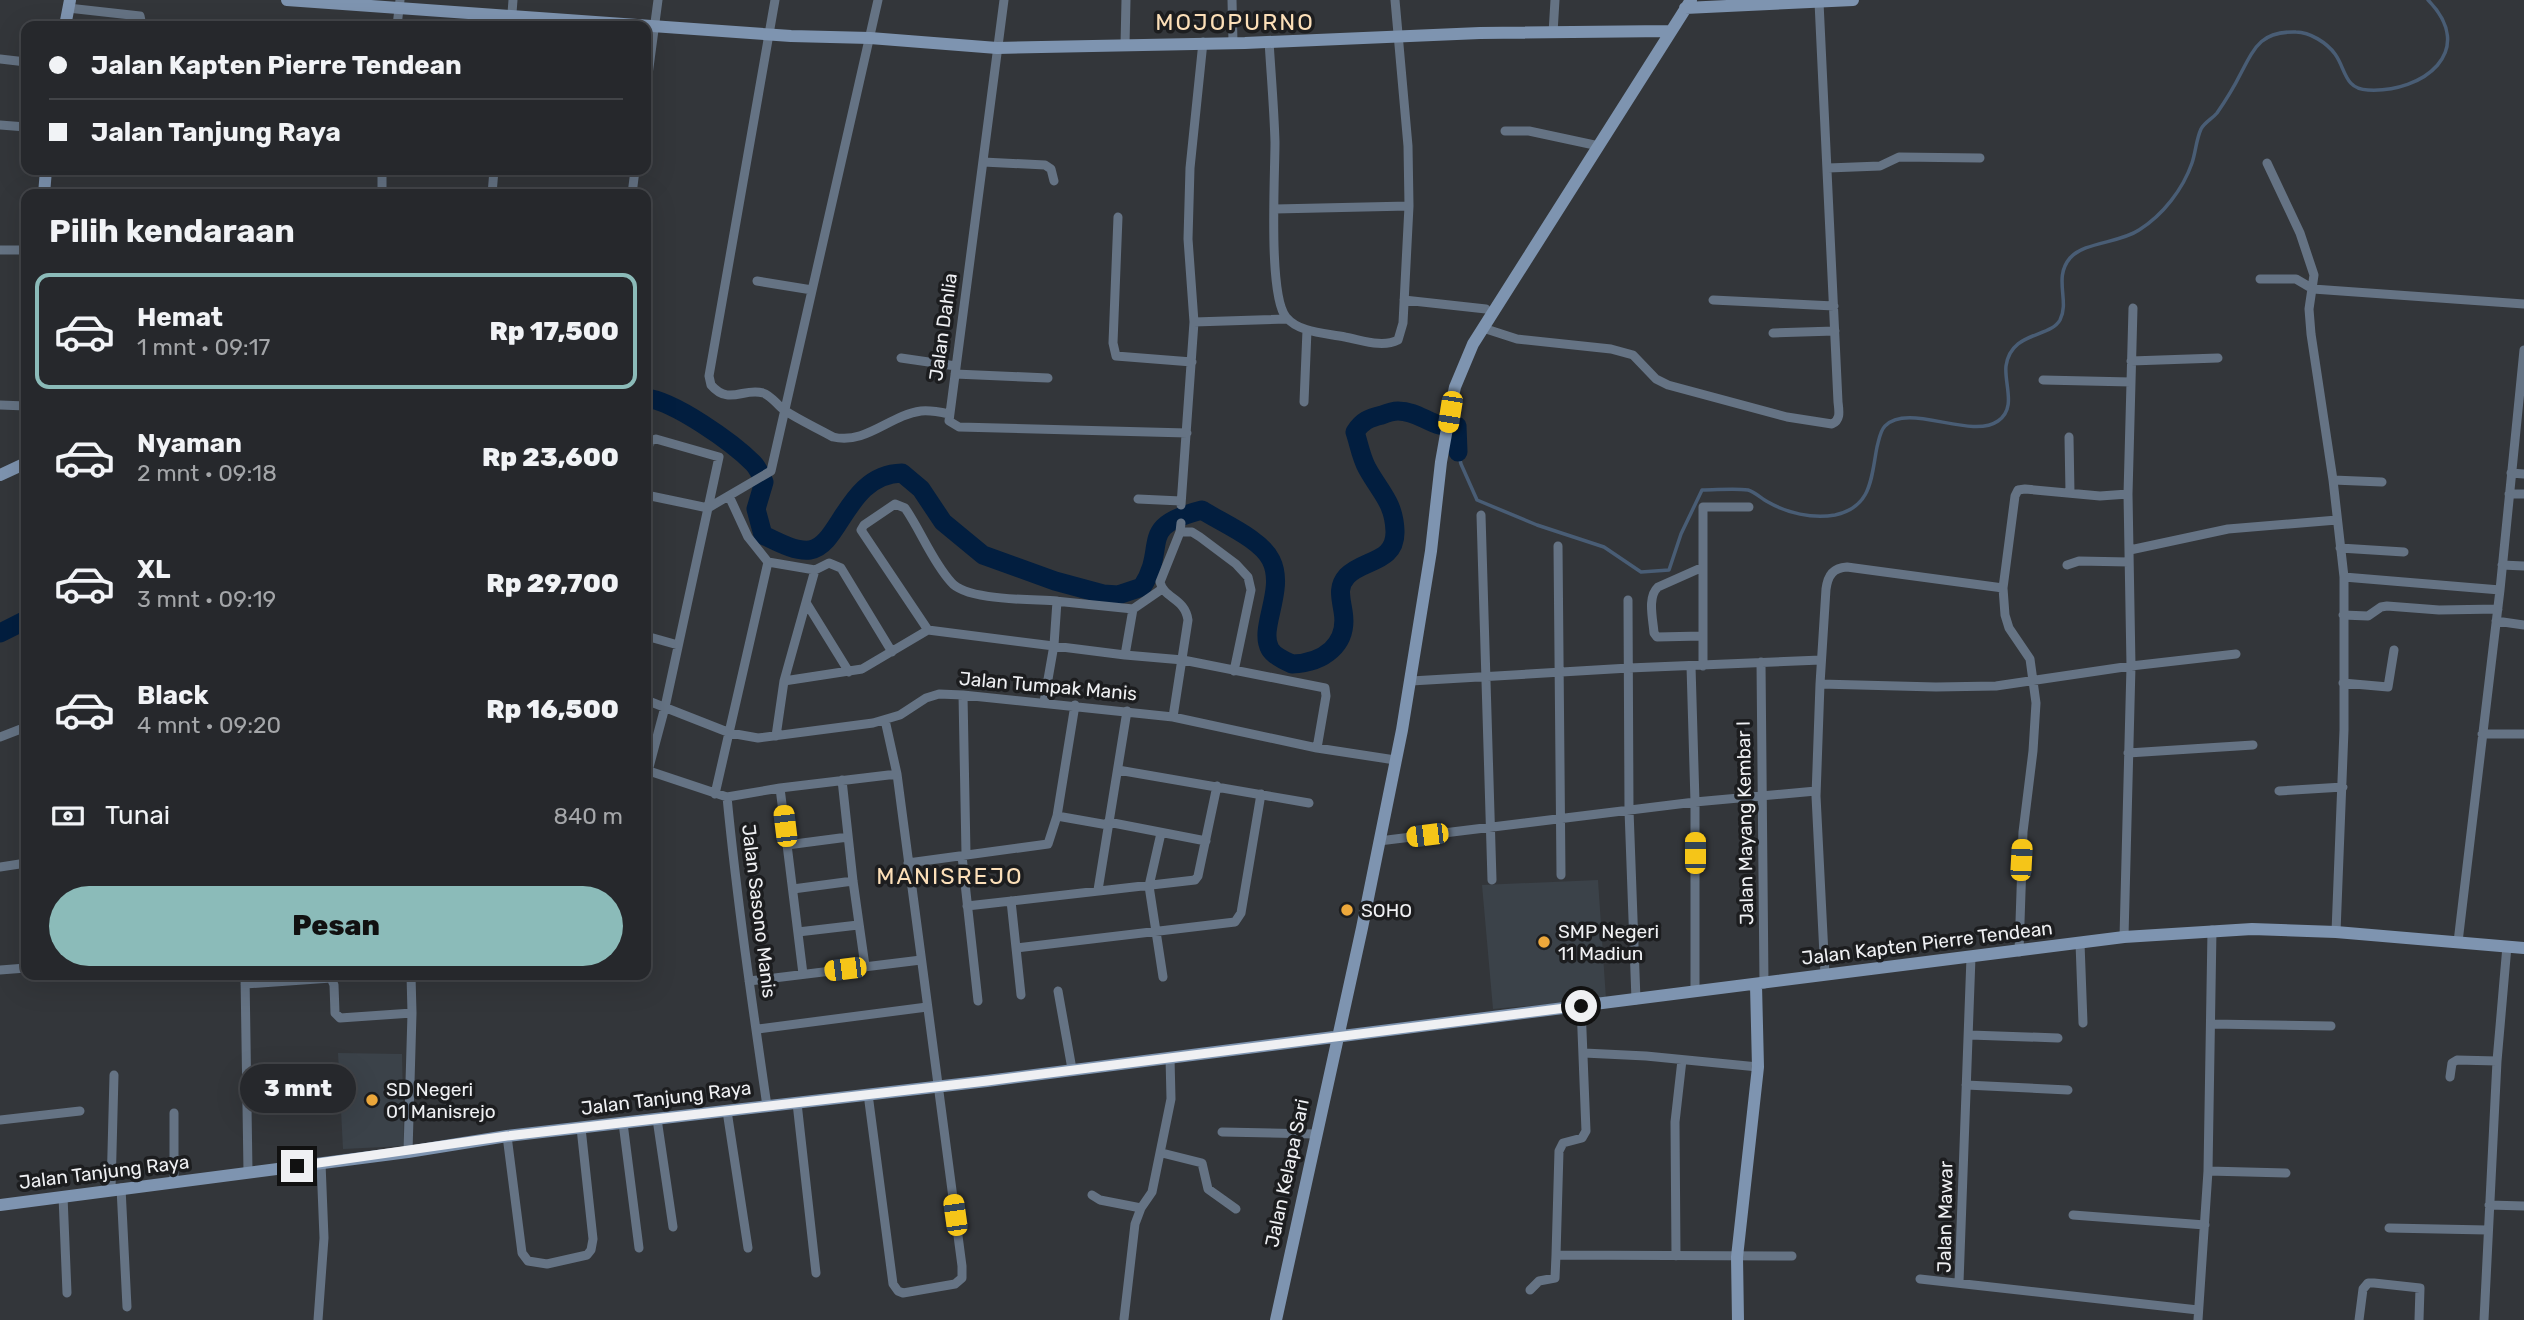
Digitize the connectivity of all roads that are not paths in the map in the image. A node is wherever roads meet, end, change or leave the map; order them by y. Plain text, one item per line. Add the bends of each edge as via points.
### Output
1 (287, 0) edge
2 (513, 0) edge
3 (658, 0) edge
4 (775, 0) edge
5 (878, 0) edge
6 (1004, 0) edge
7 (1126, 0) edge
8 (1232, 0) edge
9 (1395, 0) edge
10 (1555, 0) edge
11 (1853, 0) edge
12 (1819, 2) junction
13 (69, 4) edge
14 (400, 4) edge
15 (1688, 4) edge
16 (141, 21) edge
17 (511, 21) edge
18 (651, 26) edge
19 (654, 26) junction
20 (1670, 31) junction
21 (769, 33) junction
22 (1553, 33) junction
23 (1397, 36) junction
24 (870, 38) junction
25 (1269, 41) junction
26 (1203, 42) junction
27 (1233, 42) junction
28 (1125, 45) junction
29 (997, 48) junction
30 (651, 50) edge
31 (0, 60) edge
32 (21, 62) edge
33 (0, 125) edge
34 (21, 127) edge
35 (1505, 131) dead end
36 (1599, 146) junction
37 (1980, 158) dead end
38 (982, 162) junction
39 (2267, 163) dead end
40 (1828, 168) junction
41 (1054, 181) dead end
42 (1409, 206) junction
43 (1275, 209) junction
44 (1118, 217) dead end
45 (0, 250) edge
46 (21, 250) edge
47 (2260, 279) dead end
48 (757, 281) dead end
49 (2313, 289) junction
50 (812, 290) junction
51 (1404, 300) junction
52 (1713, 300) dead end
53 (2524, 304) edge
54 (1834, 306) junction
55 (2133, 308) dead end
56 (1486, 309) dead end
57 (1287, 319) junction
58 (1194, 322) junction
59 (1483, 328) junction
60 (1307, 330) junction
61 (1835, 331) junction
62 (1773, 333) dead end
63 (2524, 349) edge
64 (901, 358) dead end
65 (2218, 358) dead end
66 (2131, 361) junction
67 (1192, 362) junction
68 (955, 370) junction
69 (1048, 379) dead end
70 (2043, 380) dead end
71 (2131, 382) junction
72 (1304, 402) dead end
73 (0, 405) edge
74 (21, 406) edge
75 (784, 410) junction
76 (949, 414) junction
77 (1187, 433) junction
78 (2068, 437) dead end
79 (651, 441) edge
80 (21, 465) edge
81 (2511, 473) junction
82 (2524, 474) edge
83 (0, 475) edge
84 (2333, 481) junction
85 (2382, 482) dead end
86 (2070, 493) junction
87 (2127, 494) junction
88 (2509, 494) junction
89 (2524, 494) edge
90 (651, 496) edge
91 (729, 496) junction
92 (1138, 499) dead end
93 (1749, 507) dead end
94 (708, 508) junction
95 (1481, 515) dead end
96 (2337, 520) junction
97 (1558, 546) dead end
98 (2340, 548) junction
99 (2130, 550) junction
100 (2404, 552) dead end
101 (768, 562) junction
102 (2129, 562) junction
103 (2067, 565) dead end
104 (2502, 565) junction
105 (1703, 566) junction
106 (2524, 566) edge
107 (815, 570) junction
108 (2344, 577) junction
109 (2003, 588) junction
110 (1162, 589) junction
111 (2500, 590) junction
112 (1628, 600) dead end
113 (1055, 601) junction
114 (807, 604) junction
115 (1133, 609) junction
116 (2497, 609) junction
117 (2343, 615) junction
118 (2496, 621) junction
119 (2524, 625) edge
120 (928, 630) junction
121 (1702, 636) junction
122 (651, 637) edge
123 (678, 645) junction
124 (1054, 645) junction
125 (2393, 650) dead end
126 (892, 652) junction
127 (2236, 654) dead end
128 (1125, 655) junction
129 (1184, 660) junction
130 (1821, 660) junction
131 (1761, 662) junction
132 (1691, 666) junction
133 (1703, 666) junction
134 (2131, 666) junction
135 (1629, 668) junction
136 (1234, 671) junction
137 (849, 672) junction
138 (1558, 673) junction
139 (1486, 678) junction
140 (784, 681) junction
141 (1411, 681) junction
142 (2035, 681) junction
143 (2343, 683) junction
144 (1820, 684) junction
145 (963, 695) junction
146 (651, 702) edge
147 (1044, 702) junction
148 (1075, 705) junction
149 (665, 707) junction
150 (1128, 711) junction
151 (1173, 717) junction
152 (885, 720) junction
153 (21, 729) edge
154 (730, 733) junction
155 (2482, 734) junction
156 (2524, 734) edge
157 (776, 736) junction
158 (0, 737) edge
159 (2253, 745) dead end
160 (1317, 748) junction
161 (2128, 753) junction
162 (651, 757) edge
163 (1395, 760) junction
164 (1118, 770) junction
165 (651, 772) edge
166 (897, 774) junction
167 (842, 780) junction
168 (1216, 786) junction
169 (2343, 787) junction
170 (780, 788) junction
171 (1816, 791) junction
172 (2279, 791) dead end
173 (715, 794) junction
174 (1261, 794) junction
175 (1763, 795) junction
176 (727, 797) junction
177 (1695, 802) junction
178 (1309, 803) dead end
179 (1629, 810) junction
180 (1056, 816) junction
181 (1562, 820) junction
182 (1108, 823) junction
183 (1489, 828) junction
184 (1161, 833) junction
185 (848, 837) junction
186 (1206, 841) junction
187 (1379, 841) junction
188 (787, 845) junction
189 (964, 855) junction
190 (908, 863) junction
191 (21, 864) edge
192 (0, 867) edge
193 (1561, 875) dead end
194 (1492, 880) dead end
195 (853, 881) junction
196 (1149, 886) junction
197 (793, 889) junction
198 (1098, 890) junction
199 (1011, 901) junction
200 (967, 906) junction
201 (858, 925) junction
202 (2212, 930) junction
203 (1156, 931) junction
204 (798, 932) junction
205 (2336, 932) junction
206 (2124, 937) junction
207 (2080, 943) junction
208 (2458, 943) junction
209 (2507, 946) junction
210 (1016, 948) junction
211 (2524, 948) edge
212 (2019, 951) junction
213 (1971, 957) junction
214 (921, 960) junction
215 (865, 966) junction
216 (21, 968) edge
217 (0, 970) edge
218 (803, 974) junction
219 (1825, 975) junction
220 (1163, 977) dead end
221 (245, 980) edge
222 (332, 980) edge
223 (411, 980) edge
224 (749, 981) junction
225 (1760, 984) junction
226 (1058, 991) dead end
227 (1695, 992) junction
228 (1021, 995) dead end
229 (1636, 1000) junction
230 (978, 1001) dead end
231 (1581, 1006) junction
232 (927, 1007) junction
233 (412, 1013) junction
234 (2083, 1023) dead end
235 (2211, 1024) junction
236 (2331, 1026) dead end
237 (758, 1029) junction
238 (1337, 1035) junction
239 (1970, 1035) junction
240 (2058, 1038) dead end
241 (1584, 1053) junction
242 (1170, 1057) junction
243 (1682, 1060) junction
244 (2497, 1061) junction
245 (1758, 1067) junction
246 (1072, 1069) junction
247 (114, 1075) dead end
248 (2450, 1077) dead end
249 (1966, 1085) junction
250 (938, 1086) junction
251 (2068, 1090) dead end
252 (867, 1094) junction
253 (797, 1103) junction
254 (767, 1106) junction
255 (80, 1111) dead end
256 (727, 1111) junction
257 (174, 1113) dead end
258 (657, 1119) junction
259 (0, 1120) edge
260 (623, 1123) junction
261 (581, 1128) junction
262 (1222, 1132) dead end
263 (1315, 1134) junction
264 (507, 1136) junction
265 (408, 1152) junction
266 (1162, 1153) junction
267 (321, 1163) junction
268 (2208, 1171) junction
269 (248, 1172) junction
270 (2286, 1173) dead end
271 (174, 1182) junction
272 (116, 1189) junction
273 (1091, 1195) dead end
274 (63, 1196) junction
275 (0, 1205) edge
276 (2489, 1205) junction
277 (2524, 1206) edge
278 (1141, 1208) junction
279 (1236, 1209) dead end
280 (2073, 1215) dead end
281 (2205, 1225) junction
282 (673, 1227) dead end
283 (2389, 1228) dead end
284 (2487, 1230) junction
285 (639, 1248) dead end
286 (748, 1248) dead end
287 (1556, 1255) junction
288 (1676, 1256) junction
289 (1793, 1256) dead end
290 (1737, 1257) junction
291 (816, 1273) dead end
292 (1920, 1279) dead end
293 (1959, 1282) junction
294 (1530, 1290) dead end
295 (67, 1293) dead end
296 (127, 1307) dead end
297 (2198, 1315) edge
298 (318, 1320) edge
299 (1124, 1320) edge
300 (1276, 1320) edge
301 (1738, 1320) edge
302 (2359, 1320) edge
303 (2419, 1320) edge
304 (2484, 1320) edge

1 - 14 main road
2 - 17 street
3 - 19 street
4 - 21 street
5 - 24 street
6 - 29 street, Jalan Dahlia
7 - 28 street
8 - 27 street
9 - 23 street
10 - 22 street
11 - 12 main road
12 - 15 main road
12 - 40 street
13 - 16 street via 140,16
14 - 17 main road
15 - 20 main road, Jalan Kelapa Sari
18 - 19 main road
19 - 21 main road
19 - 30 street
20 - 22 main road
20 - 36 main road, Jalan Kelapa Sari
21 - 24 main road
21 - 75 street via 709,376 711,385 723,394 761,392
22 - 23 main road
23 - 25 main road
23 - 42 street
24 - 29 main road
24 - 50 street
25 - 27 main road
25 - 43 street
26 - 27 main road
26 - 28 main road
26 - 58 street via 1190,168 1188,239
28 - 29 main road
29 - 38 street, Jalan Dahlia
31 - 32 street
33 - 34 street
35 - 36 street via 1529,131
36 - 59 main road, Jalan Kelapa Sari
37 - 40 street via 1899,157 1880,166
38 - 41 street via 1045,165
38 - 68 street, Jalan Dahlia
39 - 49 street via 2309,259
40 - 54 street
42 - 43 street
42 - 51 street
43 - 57 street via 1275,280
44 - 67 street via 1116,356
45 - 46 street
47 - 49 street via 2296,279
48 - 50 street
49 - 53 street
49 - 84 street via 2311,334
50 - 75 street
51 - 56 street
51 - 60 street via 1401,334 1392,343
52 - 54 street
54 - 61 street
55 - 66 street
57 - 58 street
57 - 60 street
58 - 67 street
59 - 61 street via 1517,339 1633,355 1668,385 1787,417 1832,424 1839,418
59 - 141 main road, Jalan Kelapa Sari via 1451,405
60 - 72 street
61 - 62 street
63 - 81 street
64 - 68 street
65 - 66 street
66 - 71 street
67 - 77 street
68 - 69 street
68 - 76 street, Jalan Dahlia
70 - 71 street
71 - 87 street
73 - 74 street
75 - 76 street via 841,439 859,437 918,411
75 - 91 street via 771,471
76 - 77 street via 949,421 959,427
77 - 92 street via 1181,503
78 - 86 street
79 - 94 street via 719,457
80 - 83 main road
81 - 82 street
81 - 88 street
84 - 85 street
84 - 96 street
86 - 87 street
86 - 109 street via 2017,492
87 - 99 street
88 - 89 street
88 - 104 street
90 - 94 street
91 - 94 street
91 - 101 street via 748,537
93 - 105 street via 1703,507
94 - 123 street
95 - 139 street
96 - 98 street
96 - 99 street via 2228,529
97 - 138 street
98 - 100 street
98 - 108 street
99 - 102 street
101 - 107 street
101 - 154 street
102 - 103 street
102 - 134 street
104 - 106 street
104 - 111 street
105 - 121 street
105 - 121 street via 1654,590 1651,598 1657,637
107 - 114 street
107 - 126 street via 829,564 841,569
108 - 111 street
108 - 117 street
109 - 130 street via 1838,568 1827,581
109 - 142 street via 2009,628 2026,651
110 - 115 street
110 - 129 street via 1187,614
110 - 136 street via 1163,569 1180,528 1236,564 1249,579 1251,590
111 - 116 street
112 - 135 street
113 - 115 street
113 - 120 street via 980,594 956,587 905,508 895,504 861,530
113 - 124 street
114 - 137 street
114 - 140 street
115 - 128 street
116 - 117 street via 2387,606 2368,616
116 - 118 street
117 - 143 street
118 - 119 street
118 - 155 street
120 - 124 street
120 - 126 street
121 - 133 street
122 - 123 street
123 - 149 street
124 - 128 street
124 - 147 street
125 - 143 street via 2388,687
126 - 137 street
127 - 134 street
128 - 129 street
129 - 136 street
129 - 151 street
130 - 131 street
130 - 144 street
131 - 133 street
131 - 175 street, Jalan Mayang Kembar I
132 - 133 street
132 - 135 street
132 - 177 street
134 - 142 street
134 - 161 street
135 - 138 street
135 - 179 street
136 - 160 street via 1326,689
137 - 140 street
138 - 139 street
138 - 181 street
139 - 141 street
139 - 183 street
140 - 157 street
141 - 163 main road, Jalan Kelapa Sari
142 - 144 street via 1976,687
142 - 212 street
143 - 169 street
144 - 171 street
145 - 147 street, Jalan Tumpak Manis
145 - 152 street, Jalan Tumpak Manis via 926,698
145 - 189 street
146 - 149 street, Jalan Tumpak Manis
147 - 148 street, Jalan Tumpak Manis
148 - 150 street, Jalan Tumpak Manis
148 - 180 street
149 - 154 street, Jalan Tumpak Manis
149 - 162 street
150 - 151 street, Jalan Tumpak Manis
150 - 164 street
151 - 160 street, Jalan Tumpak Manis
152 - 157 street, Jalan Tumpak Manis
152 - 166 street
153 - 158 street
154 - 157 street, Jalan Tumpak Manis
154 - 173 street
155 - 156 street
155 - 208 street
159 - 161 street
160 - 163 street, Jalan Tumpak Manis
161 - 206 street
163 - 187 main road, Jalan Kelapa Sari
164 - 168 street
164 - 182 street
165 - 173 street
166 - 167 street
166 - 190 street
167 - 170 street
167 - 185 street
168 - 174 street
168 - 186 street
169 - 172 street
169 - 205 street
170 - 176 street
170 - 188 street
171 - 175 street
171 - 219 street
173 - 176 street
174 - 178 street
174 - 203 street via 1241,913 1235,922
175 - 177 street
175 - 225 street, Jalan Mayang Kembar I
176 - 224 street, Jalan Sasono Manis
177 - 179 street
177 - 227 street
179 - 181 street
179 - 229 street
180 - 182 street
180 - 189 street via 1046,845
181 - 183 street
181 - 193 street
182 - 184 street
182 - 198 street
183 - 187 street
183 - 194 street
184 - 186 street
184 - 196 street
185 - 188 street
185 - 195 street
186 - 196 street via 1195,880
187 - 238 main road, Jalan Kelapa Sari
188 - 197 street
189 - 190 street
189 - 200 street
190 - 214 street
191 - 192 street
195 - 197 street
195 - 201 street
196 - 198 street
196 - 203 street
197 - 204 street
198 - 199 street
199 - 200 street
199 - 210 street
200 - 230 street
201 - 204 street
201 - 215 street
202 - 205 main road, Jalan Kapten Pierre Tendean
202 - 206 main road, Jalan Kapten Pierre Tendean
202 - 235 street
203 - 210 street
203 - 220 street
204 - 218 street
205 - 208 main road, Jalan Kapten Pierre Tendean
206 - 207 main road, Jalan Kapten Pierre Tendean
207 - 212 main road, Jalan Kapten Pierre Tendean
207 - 234 street
208 - 209 main road, Jalan Kapten Pierre Tendean
209 - 211 main road, Jalan Kapten Pierre Tendean
209 - 244 street
210 - 228 street
212 - 213 main road, Jalan Kapten Pierre Tendean
213 - 219 main road, Jalan Kapten Pierre Tendean
213 - 239 street, Jalan Mawar
214 - 215 street
214 - 232 street
215 - 218 street
216 - 217 street
218 - 224 street
219 - 225 main road, Jalan Kapten Pierre Tendean
221 - 269 street
222 - 233 street via 335,1013 340,1018
223 - 233 street
224 - 237 street, Jalan Sasono Manis
225 - 227 main road, Jalan Kapten Pierre Tendean
225 - 245 main road
226 - 246 street
227 - 229 main road, Jalan Kapten Pierre Tendean
229 - 231 main road, Jalan Kapten Pierre Tendean
231 - 238 main road, Jalan Kapten Pierre Tendean
231 - 241 street
232 - 237 street
232 - 250 street
233 - 265 street
235 - 236 street
235 - 268 street
237 - 254 street, Jalan Sasono Manis
238 - 242 main road, Jalan Tanjung Raya
238 - 263 main road, Jalan Kelapa Sari
239 - 240 street
239 - 249 street, Jalan Mawar
241 - 243 street
241 - 287 street via 1586,1130 1582,1138 1563,1143 1559,1151
242 - 246 main road, Jalan Tanjung Raya
242 - 266 street via 1171,1099
243 - 245 street
243 - 288 street via 1675,1134
244 - 248 street via 2457,1060
244 - 276 street
245 - 290 main road
246 - 250 main road, Jalan Tanjung Raya
247 - 272 street
249 - 251 street
249 - 293 street, Jalan Mawar
250 - 252 main road, Jalan Tanjung Raya
250 - 252 street via 962,1278 955,1284 908,1292 895,1288
252 - 253 main road, Jalan Tanjung Raya
253 - 254 main road, Jalan Tanjung Raya
253 - 291 street
254 - 256 main road, Jalan Tanjung Raya
255 - 259 street
256 - 258 main road, Jalan Tanjung Raya
256 - 286 street
257 - 271 street
258 - 260 main road, Jalan Tanjung Raya
258 - 282 street
260 - 261 main road, Jalan Tanjung Raya
260 - 285 street
261 - 264 main road, Jalan Tanjung Raya
261 - 264 street via 591,1250 587,1255 547,1264 528,1261 522,1252
262 - 263 street
263 - 300 main road, Jalan Kelapa Sari
264 - 265 main road, Jalan Tanjung Raya
265 - 267 main road, Jalan Tanjung Raya
266 - 278 street via 1152,1192
266 - 279 street via 1202,1163 1208,1189
267 - 269 main road, Jalan Tanjung Raya
267 - 298 street via 324,1238
268 - 270 street
268 - 281 street
269 - 271 main road, Jalan Tanjung Raya
271 - 272 main road, Jalan Tanjung Raya
272 - 274 main road, Jalan Tanjung Raya
272 - 296 street
273 - 278 street
274 - 275 main road, Jalan Tanjung Raya
274 - 295 street
276 - 277 street
276 - 284 street
278 - 299 street via 1135,1224
280 - 281 street
281 - 297 street
283 - 284 street
284 - 304 street
287 - 288 street
287 - 294 street via 1555,1278 1539,1281
288 - 290 street
289 - 290 street
290 - 301 main road
292 - 293 street
293 - 297 street, Jalan Mawar
302 - 303 street via 2368,1283 2420,1288

